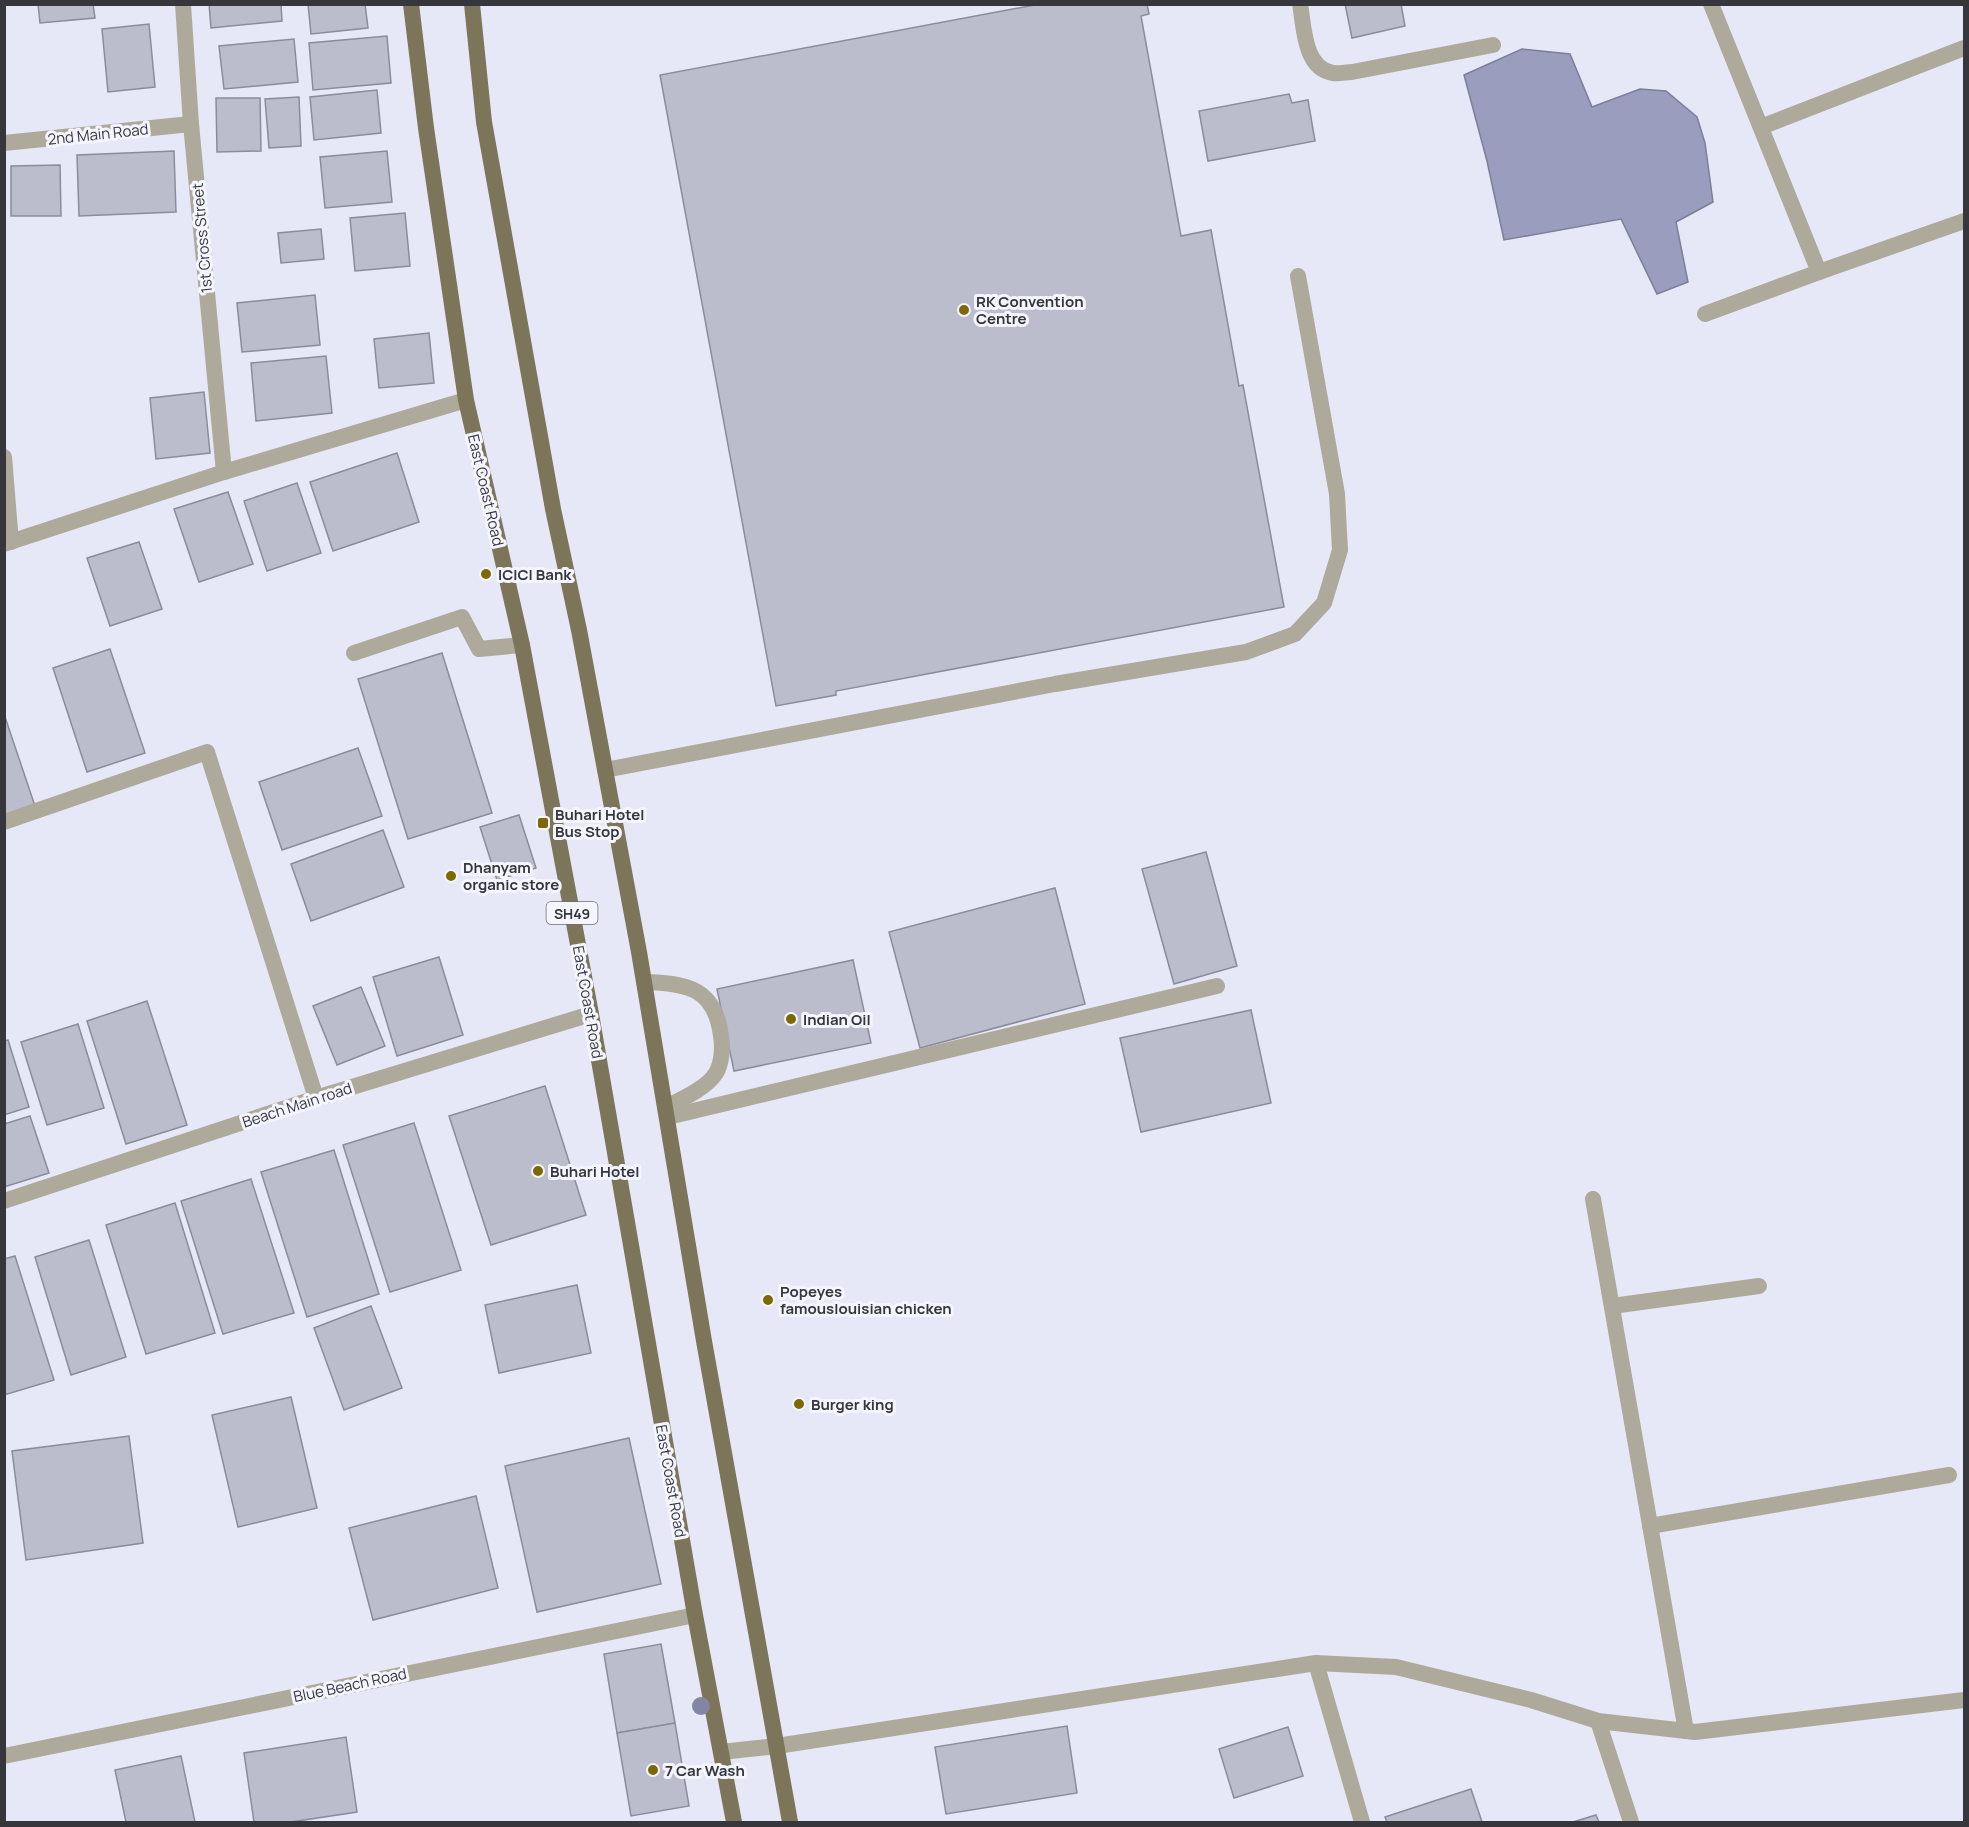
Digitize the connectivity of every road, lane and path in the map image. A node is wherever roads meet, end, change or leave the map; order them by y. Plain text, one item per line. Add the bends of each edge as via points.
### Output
1 (183, 4) edge
2 (411, 4) edge
3 (472, 4) edge
4 (1300, 4) edge
5 (1711, 4) edge
6 (1493, 45) dead end
7 (1965, 48) edge
8 (191, 124) junction
9 (1761, 128) junction
10 (4, 143) edge
11 (1965, 221) edge
12 (1819, 272) junction
13 (1298, 276) dead end
14 (1705, 314) dead end
15 (466, 400) junction
16 (4, 457) edge
17 (224, 472) junction
18 (8, 543) edge
19 (522, 645) junction
20 (354, 653) dead end
21 (605, 770) junction
22 (4, 822) edge
23 (644, 982) junction
24 (1217, 986) dead end
25 (591, 1014) junction
26 (316, 1098) junction
27 (667, 1112) junction
28 (1593, 1199) dead end
29 (4, 1201) edge
30 (1759, 1286) dead end
31 (1612, 1306) junction
32 (1949, 1475) dead end
33 (1650, 1526) junction
34 (695, 1615) junction
35 (1316, 1663) junction
36 (1965, 1700) edge
37 (1598, 1721) junction
38 (1686, 1731) junction
39 (777, 1746) junction
40 (721, 1752) junction
41 (4, 1756) edge
42 (734, 1822) edge
43 (790, 1822) edge
44 (1362, 1822) edge
45 (1631, 1822) edge

1 - 8 street, 1st Cross Street
2 - 15 main road, East Coast Road / SH49
3 - 21 main road via 484,122 553,509
4 - 6 street via 1314,62 1320,69 1333,73
5 - 9 street
7 - 9 street
8 - 10 street, 2nd Main Road
8 - 17 street, 1st Cross Street
9 - 12 street
11 - 12 street
12 - 14 street
13 - 21 street via 1337,494 1340,550 1324,603 1295,634 1246,652 1055,684
15 - 17 street
15 - 19 main road, East Coast Road / SH49
16 - 18 street
17 - 18 street
19 - 20 street via 479,649 462,617
19 - 25 main road, East Coast Road / SH49
21 - 23 main road
22 - 26 street via 207,752
23 - 27 main road
23 - 27 street via 689,987 708,998 720,1024 723,1048 717,1073
24 - 27 street
25 - 26 street, Beach Main road
25 - 34 main road, East Coast Road / SH49
26 - 29 street, Beach Main road
27 - 39 main road
28 - 31 street
30 - 31 street
31 - 33 street
32 - 33 street
33 - 38 street
34 - 40 main road, East Coast Road / SH49
34 - 41 street, Blue Beach Road
35 - 37 street via 1406,1669
35 - 39 street
35 - 44 street
36 - 38 street
37 - 38 street
37 - 45 street
39 - 40 street
39 - 43 main road
40 - 42 main road, East Coast Road / SH49

